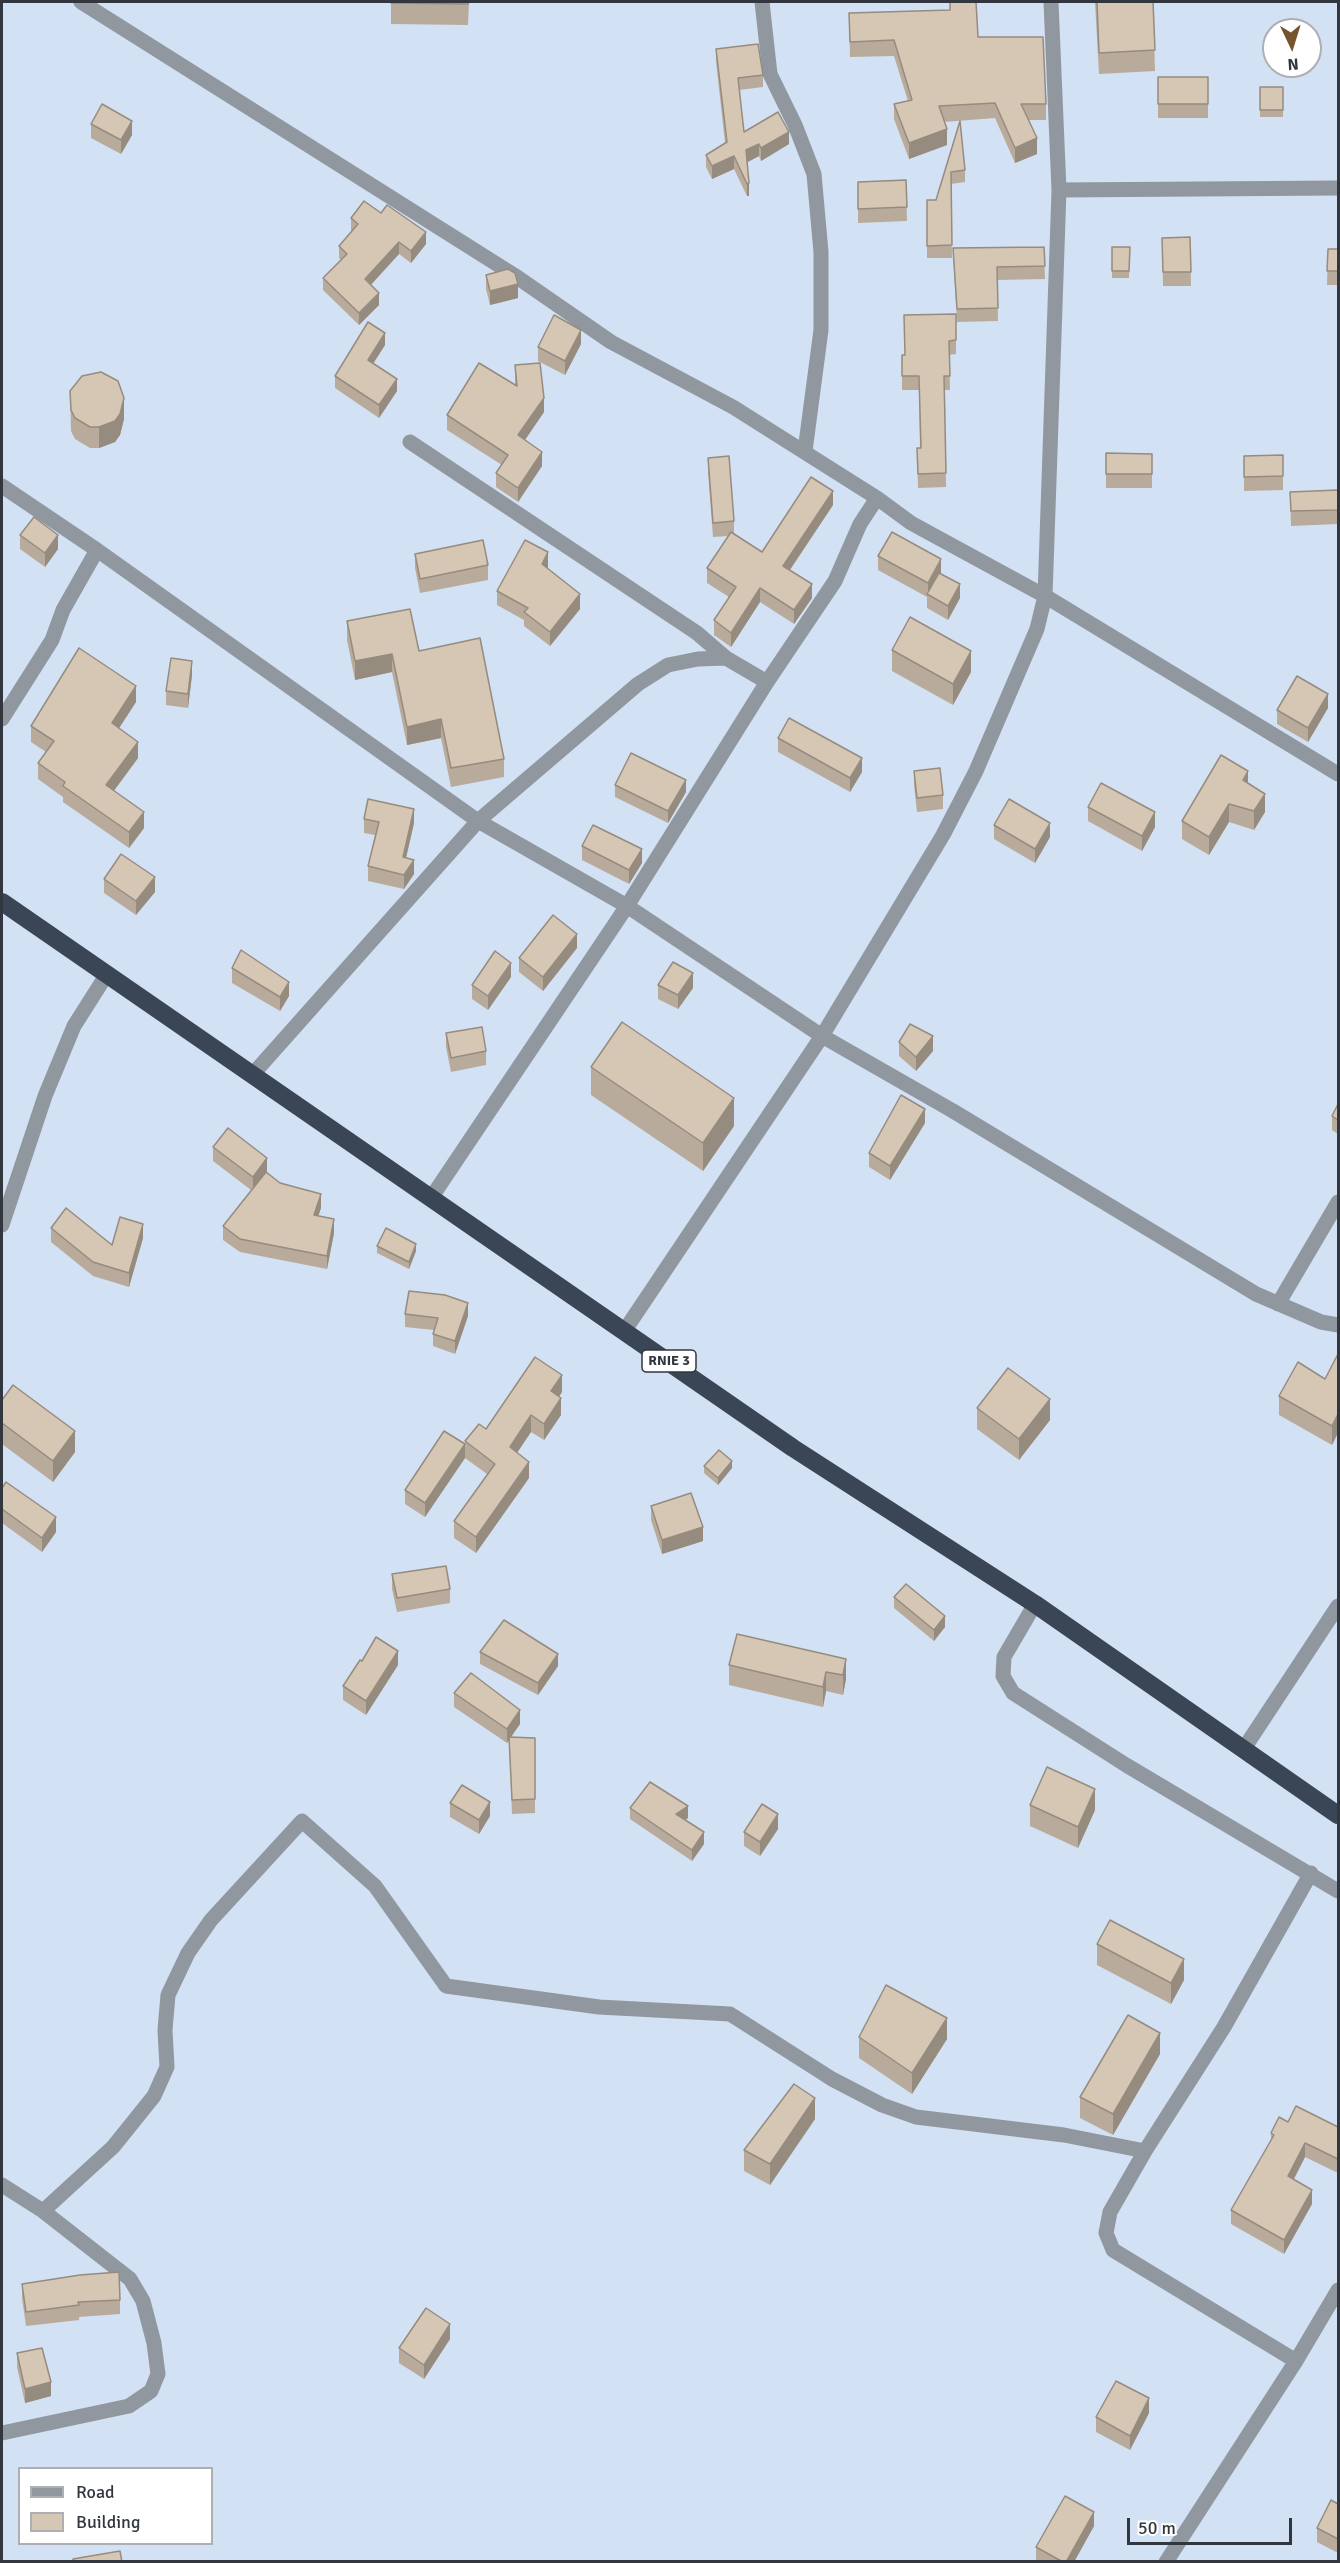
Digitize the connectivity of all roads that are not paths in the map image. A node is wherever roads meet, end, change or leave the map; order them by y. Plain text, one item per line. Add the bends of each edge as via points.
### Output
1 (81, 2) edge
2 (762, 2) edge
3 (1052, 2) edge
4 (1338, 188) edge
5 (1059, 190) junction
6 (410, 442) dead end
7 (805, 451) junction
8 (2, 486) edge
9 (877, 498) junction
10 (97, 549) junction
11 (1045, 596) junction
12 (726, 658) junction
13 (766, 682) junction
14 (2, 719) edge
15 (1338, 774) edge
16 (478, 821) junction
17 (2, 902) edge
18 (627, 906) junction
19 (107, 974) junction
20 (822, 1036) junction
21 (253, 1074) junction
22 (432, 1198) junction
23 (1338, 1202) edge
24 (2, 1225) edge
25 (1278, 1304) junction
26 (1338, 1325) edge
27 (625, 1330) junction
28 (1035, 1604) junction
29 (1338, 1606) edge
30 (1243, 1750) junction
31 (1338, 1815) edge
32 (1311, 1873) junction
33 (1338, 1891) edge
34 (1145, 2151) junction
35 (2, 2185) edge
36 (43, 2211) junction
37 (1338, 2290) edge
38 (1296, 2361) junction
39 (2, 2433) edge
40 (1166, 2562) edge

1 - 7 street via 505,269 611,342 733,407
2 - 7 street via 770,74 814,174 821,252 821,330
3 - 5 street
4 - 5 street
5 - 11 street
6 - 12 street via 697,633
7 - 9 street
8 - 10 street
9 - 11 street via 911,523
9 - 13 street via 860,524 835,581
10 - 14 street via 63,610 52,640
10 - 16 street
11 - 15 street
11 - 20 street via 1037,629 976,771 943,835
12 - 13 street
12 - 16 street via 668,665 638,684
13 - 18 street
16 - 18 street
16 - 21 street
17 - 19 highway, RNIE 3
18 - 20 street
18 - 22 street
19 - 21 highway, RNIE 3
19 - 24 street via 74,1026 45,1096
20 - 25 street
20 - 27 street
21 - 22 highway, RNIE 3
22 - 27 highway, RNIE 3
23 - 25 street
25 - 26 street
27 - 28 highway, RNIE 3 via 793,1448
28 - 30 highway, RNIE 3
28 - 32 street via 1005,1657 1003,1676 1013,1693 1126,1766
29 - 30 street
30 - 31 highway, RNIE 3
32 - 33 street
32 - 34 street via 1224,2027
34 - 36 street via 1064,2135 916,2117 882,2105 832,2079 730,2014 599,2007 446,1986 375,1886 302,1821 211,1920 188,1953 168,1995 167,2067 154,2096 113,2147
34 - 38 street via 1110,2212 1107,2233 1113,2250
35 - 36 street
36 - 39 street via 130,2279 142,2301 158,2374 151,2391 129,2406
37 - 38 street
38 - 40 street

